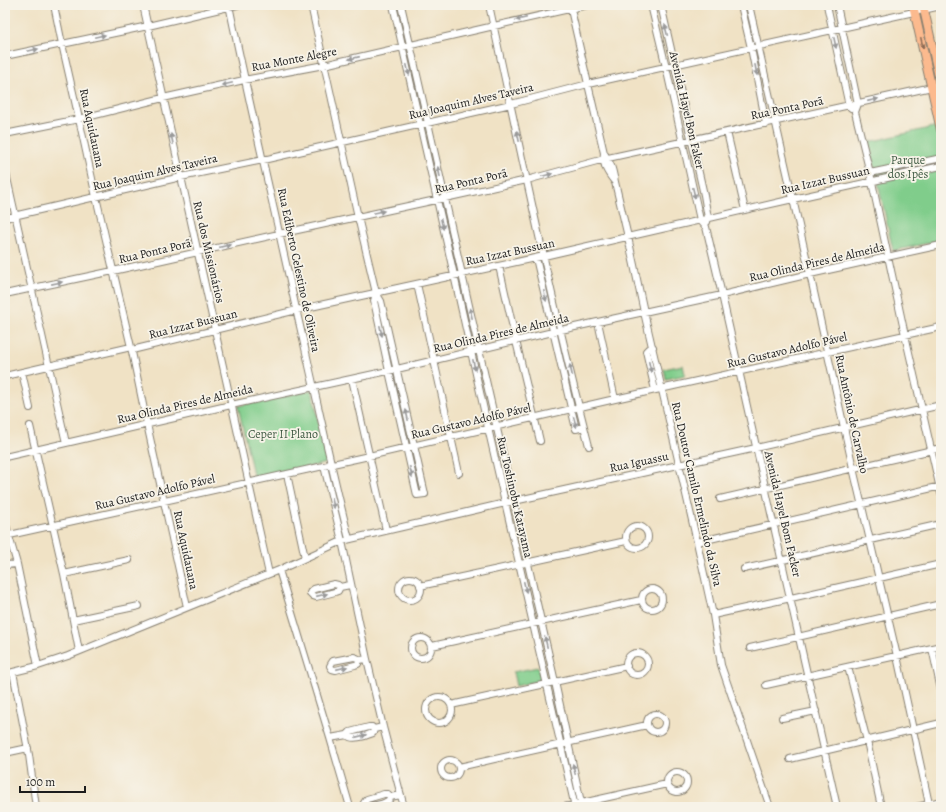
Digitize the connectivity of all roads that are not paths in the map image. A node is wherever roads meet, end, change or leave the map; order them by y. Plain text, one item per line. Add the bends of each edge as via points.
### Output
1 (54, 5) edge
2 (143, 5) edge
3 (237, 5) edge
4 (311, 5) edge
5 (393, 5) edge
6 (401, 5) edge
7 (489, 5) edge
8 (587, 5) edge
9 (651, 5) edge
10 (660, 5) edge
11 (741, 5) edge
12 (749, 5) edge
13 (827, 5) edge
14 (837, 5) edge
15 (229, 6) edge
16 (941, 6) edge
17 (571, 7) edge
18 (923, 7) edge
19 (914, 8) edge
20 (148, 26) junction
21 (494, 26) junction
22 (842, 28) junction
23 (832, 30) junction
24 (62, 44) junction
25 (410, 45) junction
26 (402, 47) junction
27 (759, 47) junction
28 (751, 48) junction
29 (5, 56) edge
30 (324, 65) junction
31 (675, 65) junction
32 (666, 67) junction
33 (244, 80) junction
34 (588, 84) junction
35 (941, 85) edge
36 (932, 87) junction
37 (164, 98) junction
38 (511, 104) junction
39 (858, 104) junction
40 (849, 106) junction
41 (855, 112) junction
42 (79, 119) junction
43 (428, 122) junction
44 (775, 122) junction
45 (766, 124) junction
46 (420, 125) junction
47 (941, 130) edge
48 (727, 132) junction
49 (5, 134) edge
50 (692, 140) junction
51 (342, 142) junction
52 (682, 142) junction
53 (605, 157) junction
54 (939, 158) edge
55 (263, 160) junction
56 (941, 166) edge
57 (932, 168) junction
58 (5, 169) edge
59 (883, 171) junction
60 (870, 173) junction
61 (892, 176) junction
62 (181, 177) junction
63 (527, 180) junction
64 (872, 181) junction
65 (96, 197) junction
66 (445, 198) junction
67 (793, 199) junction
68 (437, 200) junction
69 (745, 210) junction
70 (15, 215) junction
71 (358, 217) junction
72 (5, 218) edge
73 (708, 218) junction
74 (700, 220) junction
75 (706, 227) junction
76 (279, 234) junction
77 (628, 237) junction
78 (941, 245) edge
79 (197, 253) junction
80 (544, 256) junction
81 (888, 257) junction
82 (536, 258) junction
83 (499, 266) junction
84 (113, 271) junction
85 (462, 274) junction
86 (810, 274) junction
87 (454, 275) junction
88 (417, 284) junction
89 (32, 288) junction
90 (376, 293) junction
91 (5, 294) edge
92 (722, 295) junction
93 (297, 310) junction
94 (644, 312) junction
95 (598, 322) junction
96 (941, 327) edge
97 (215, 330) junction
98 (561, 330) junction
99 (554, 332) junction
100 (905, 335) junction
101 (516, 341) junction
102 (653, 347) junction
103 (132, 349) junction
104 (479, 350) junction
105 (471, 352) junction
106 (828, 352) junction
107 (433, 360) junction
108 (48, 366) junction
109 (397, 369) junction
110 (389, 371) junction
111 (22, 372) junction
112 (740, 372) junction
113 (5, 376) edge
114 (352, 379) junction
115 (314, 387) junction
116 (662, 389) junction
117 (655, 390) junction
118 (615, 399) junction
119 (231, 405) junction
120 (941, 405) edge
121 (30, 408) dead end
122 (580, 408) junction
123 (922, 409) junction
124 (571, 410) junction
125 (534, 418) junction
126 (147, 424) junction
127 (30, 426) dead end
128 (496, 426) junction
129 (844, 427) junction
130 (488, 428) junction
131 (584, 428) junction
132 (451, 437) junction
133 (540, 441) dead end
134 (66, 443) junction
135 (414, 445) junction
136 (589, 446) dead end
137 (406, 447) junction
138 (756, 448) junction
139 (941, 448) edge
140 (35, 450) junction
141 (931, 450) junction
142 (369, 456) junction
143 (5, 458) edge
144 (505, 463) junction
145 (331, 464) junction
146 (679, 464) junction
147 (496, 465) junction
148 (324, 466) junction
149 (853, 468) junction
150 (459, 473) dead end
151 (287, 474) junction
152 (249, 482) junction
153 (766, 489) junction
154 (941, 489) edge
155 (720, 499) dead end
156 (164, 501) junction
157 (514, 501) junction
158 (505, 503) junction
159 (861, 504) junction
160 (5, 522) edge
161 (941, 524) edge
162 (774, 525) junction
163 (52, 526) junction
164 (386, 530) junction
165 (7, 536) edge
166 (349, 539) junction
167 (626, 540) dead end
168 (870, 540) junction
169 (342, 541) junction
170 (697, 542) junction
171 (305, 558) junction
172 (129, 560) dead end
173 (781, 560) junction
174 (527, 563) junction
175 (17, 564) junction
176 (941, 564) edge
177 (5, 565) edge
178 (520, 565) junction
179 (744, 568) dead end
180 (279, 570) junction
181 (64, 574) junction
182 (269, 574) junction
183 (878, 578) junction
184 (350, 585) junction
185 (420, 586) dead end
186 (340, 588) dead end
187 (791, 598) junction
188 (642, 600) dead end
189 (941, 604) edge
190 (139, 606) dead end
191 (187, 607) junction
192 (713, 614) junction
193 (887, 617) junction
194 (73, 620) junction
195 (541, 622) junction
196 (533, 624) junction
197 (800, 637) junction
198 (432, 646) dead end
199 (941, 646) edge
200 (750, 648) dead end
201 (932, 648) junction
202 (79, 651) junction
203 (897, 656) junction
204 (367, 659) junction
205 (360, 660) dead end
206 (38, 666) junction
207 (626, 666) dead end
208 (848, 667) junction
209 (13, 672) junction
210 (5, 674) edge
211 (808, 676) junction
212 (555, 682) junction
213 (547, 684) junction
214 (766, 685) dead end
215 (941, 690) edge
216 (451, 705) junction
217 (816, 711) junction
218 (782, 718) dead end
219 (941, 723) edge
220 (647, 725) dead end
221 (383, 727) junction
222 (912, 730) junction
223 (330, 738) junction
224 (866, 741) junction
225 (568, 743) junction
226 (561, 745) junction
227 (28, 748) junction
228 (825, 750) junction
229 (5, 753) edge
230 (790, 759) dead end
231 (459, 767) dead end
232 (667, 784) dead end
233 (401, 795) junction
234 (390, 797) dead end
235 (941, 801) edge
236 (929, 804) junction
237 (578, 805) edge
238 (36, 807) edge
239 (350, 807) edge
240 (404, 807) edge
241 (564, 807) edge
242 (770, 807) edge
243 (837, 807) edge
244 (881, 807) edge
245 (917, 807) edge

1 - 24 street, Rua Aquidauana
2 - 20 street, Rua dos Missionários
3 - 15 street
4 - 30 street
5 - 26 street, Rua Toshinobu Katayama
6 - 25 street, Rua Toshinobu Katayama
7 - 21 street
8 - 17 street, Rua Monte Alegre
9 - 32 street, Avenida Hayel Bon Faker
31 -> 10 street
11 - 28 street
12 - 27 street, Rua Antônio de Carvalho
13 - 23 street
14 - 22 street
15 - 20 street
15 - 33 street, Rua Ediberto Celestino de Oliveira
16 - 18 street, Rua Joaquim Alves Taveira
17 -> 21 street, Rua Monte Alegre
17 - 34 street, Rua Doutor Camilo Ermelindo da Silva
18 - 19 street, Rua Joaquim Alves Taveira
18 - 35 main road
19 - 22 street, Rua Joaquim Alves Taveira
19 -> 36 main road
24 -> 20 street
20 - 37 street, Rua dos Missionários
21 - 25 street, Rua Monte Alegre
21 - 38 street
22 - 23 street, Rua Joaquim Alves Taveira
22 - 39 street
23 - 27 street, Rua Joaquim Alves Taveira
23 -> 40 street
29 -> 24 street
24 - 42 street, Rua Aquidauana
25 - 26 street, Rua Monte Alegre
25 - 43 street, Rua Toshinobu Katayama
26 -> 30 street, Rua Monte Alegre
26 -> 46 street, Rua Toshinobu Katayama
27 - 28 street, Rua Joaquim Alves Taveira
27 - 44 street, Rua Antônio de Carvalho
28 - 31 street, Rua Joaquim Alves Taveira
28 -> 45 street
30 - 33 street, Rua Monte Alegre
30 - 51 street
31 - 32 street, Rua Joaquim Alves Taveira
31 - 50 street
32 - 34 street, Rua Joaquim Alves Taveira
32 - 52 street, Avenida Hayel Bon Faker
33 -> 37 street, Rua Monte Alegre
33 - 55 street, Rua Ediberto Celestino de Oliveira
34 - 38 street, Rua Joaquim Alves Taveira
34 - 53 street, Rua Doutor Camilo Ermelindo da Silva
35 - 36 street, Rua Ponta Porã
39 -> 36 street, Rua Ponta Porã
36 - 47 main road
37 - 42 street, Rua Monte Alegre
62 -> 37 street, Rua dos Missionários
38 - 43 street, Rua Joaquim Alves Taveira
63 -> 38 street
39 - 40 street, Rua Ponta Porã
39 - 41 street
40 - 41 street
40 - 44 street, Rua Ponta Porã
41 - 60 street
42 - 49 street, Rua Monte Alegre
42 - 65 street, Rua Aquidauana
43 - 46 street, Rua Joaquim Alves Taveira
66 -> 43 street, Rua Toshinobu Katayama
44 - 45 street, Rua Ponta Porã
44 - 67 street, Rua Antônio de Carvalho
45 - 48 street, Rua Ponta Porã
46 - 51 street, Rua Joaquim Alves Taveira
46 - 68 street, Rua Toshinobu Katayama
48 - 50 street, Rua Ponta Porã
48 - 69 street
50 - 52 street, Rua Ponta Porã
50 - 73 street
51 - 55 street, Rua Joaquim Alves Taveira
51 - 71 street
52 - 53 street, Rua Ponta Porã
52 -> 74 street, Avenida Hayel Bon Faker
63 -> 53 street, Rua Ponta Porã
53 - 77 street, Rua Doutor Camilo Ermelindo da Silva via 608,172 615,182
54 - 57 street, Rua Izzat Bussuan
54 - 59 street, Rua Izzat Bussuan
55 - 62 street, Rua Joaquim Alves Taveira
55 - 76 street, Rua Ediberto Celestino de Oliveira
56 - 57 street, Rua Izzat Bussuan
57 - 61 street, Rua Izzat Bussuan
58 - 70 street
59 - 60 street, Rua Izzat Bussuan
59 - 61 street, Rua Izzat Bussuan
60 - 64 street
61 - 64 street, Rua Izzat Bussuan
62 - 65 street, Rua Joaquim Alves Taveira
62 - 79 street, Rua dos Missionários
63 - 66 street, Rua Ponta Porã
63 - 80 street
64 - 67 street, Rua Izzat Bussuan
64 - 81 street
65 - 70 street, Rua Joaquim Alves Taveira
65 - 84 street, Rua Aquidauana
66 - 68 street, Rua Ponta Porã
66 - 85 street, Rua Toshinobu Katayama
67 - 69 street, Rua Izzat Bussuan
67 - 86 street, Rua Antônio de Carvalho
71 -> 68 street, Rua Ponta Porã
68 -> 87 street, Rua Toshinobu Katayama
69 - 73 street, Rua Izzat Bussuan
70 - 72 street, Rua Joaquim Alves Taveira
70 - 89 street
71 - 76 street, Rua Ponta Porã
71 - 90 street
73 - 74 street, Rua Izzat Bussuan
73 - 75 street, Avenida Hayel Bom Facker
74 - 75 street, Avenida Hayel Bom Facker
74 - 77 street, Rua Izzat Bussuan
75 - 92 street, Avenida Hayel Bom Facker
79 -> 76 street, Rua Ponta Porã
76 - 93 street, Rua Ediberto Celestino de Oliveira
77 - 80 street, Rua Izzat Bussuan
77 - 94 street, Rua Doutor Camilo Ermelindo da Silva
78 - 81 street, Rua Olinda Pires de Almeida
79 - 84 street, Rua Ponta Porã
79 - 97 street, Rua dos Missionários
80 - 82 street, Rua Izzat Bussuan
80 - 98 street
81 - 86 street, Rua Olinda Pires de Almeida
81 - 100 street
82 - 83 street, Rua Izzat Bussuan
82 -> 99 street
83 - 85 street, Rua Izzat Bussuan
83 - 101 street
89 -> 84 street, Rua Ponta Porã
84 - 103 street, Rua Aquidauana
85 - 87 street, Rua Izzat Bussuan
104 -> 85 street, Rua Toshinobu Katayama
86 - 92 street, Rua Olinda Pires de Almeida
86 - 106 street, Rua Antônio de Carvalho
87 - 88 street, Rua Izzat Bussuan
87 - 105 street, Rua Toshinobu Katayama
88 - 90 street, Rua Izzat Bussuan
88 - 107 street
89 - 91 street, Rua Ponta Porã
89 - 108 street
90 - 93 street, Rua Izzat Bussuan
90 - 109 street via 381,300
90 -> 110 street via 374,301
92 - 94 street, Rua Olinda Pires de Almeida
92 - 112 street, Avenida Hayel Bom Facker
93 - 97 street, Rua Izzat Bussuan
93 - 115 street, Rua Ediberto Celestino de Oliveira
94 - 95 street, Rua Olinda Pires de Almeida
94 - 102 street, Rua Doutor Camilo Ermelindo da Silva
95 - 98 street, Rua Olinda Pires de Almeida
95 - 118 street
96 - 100 street, Rua Gustavo Adolfo Pável
97 - 103 street, Rua Izzat Bussuan
97 - 119 street, Rua dos Missionários
98 - 99 street, Rua Olinda Pires de Almeida
122 -> 98 street
99 - 101 street, Rua Olinda Pires de Almeida
99 - 124 street
100 - 106 street, Rua Gustavo Adolfo Pável
100 - 123 street
101 - 104 street, Rua Olinda Pires de Almeida
101 - 125 street
102 - 116 street, Rua Doutor Camilo Ermelindo da Silva
102 -> 117 street via 646,352
103 - 108 street, Rua Izzat Bussuan
103 - 126 street, Rua Aquidauana
104 - 105 street, Rua Olinda Pires de Almeida
104 - 128 street, Rua Toshinobu Katayama
105 - 107 street, Rua Olinda Pires de Almeida
105 -> 130 street, Rua Toshinobu Katayama
106 - 112 street, Rua Gustavo Adolfo Pável
106 - 129 street, Rua Antônio de Carvalho
107 - 109 street, Rua Olinda Pires de Almeida
107 - 132 street
108 - 111 street, Rua Izzat Bussuan
108 - 134 street
109 - 110 street, Rua Olinda Pires de Almeida
135 -> 109 street
110 - 114 street, Rua Olinda Pires de Almeida
110 - 137 street
111 - 113 street, Rua Izzat Bussuan
111 - 121 street
112 - 116 street, Rua Gustavo Adolfo Pável
112 - 138 street, Avenida Hayel Bom Facker
114 - 115 street, Rua Olinda Pires de Almeida
114 - 142 street
115 - 119 street, Rua Olinda Pires de Almeida
115 - 145 street, Rua Ediberto Celestino de Oliveira
116 - 117 street, Rua Gustavo Adolfo Pável
116 - 146 street, Rua Doutor Camilo Ermelindo da Silva
117 - 118 street, Rua Gustavo Adolfo Pável
118 - 122 street, Rua Gustavo Adolfo Pável
119 - 126 street, Rua Olinda Pires de Almeida
119 - 152 street, Rua dos Missionários
120 - 123 street, Rua Iguassu
122 - 124 street, Rua Gustavo Adolfo Pável
122 - 131 street
123 - 129 street, Rua Iguassu
123 - 141 street
124 - 125 street, Rua Gustavo Adolfo Pável
124 -> 131 street via 576,429
125 - 128 street, Rua Gustavo Adolfo Pável
125 - 133 street
126 - 134 street, Rua Olinda Pires de Almeida
126 - 156 street, Rua Aquidauana
127 - 140 street
128 - 130 street, Rua Gustavo Adolfo Pável
128 - 144 street, Rua Toshinobu Katayama
129 - 138 street, Rua Iguassu
129 - 149 street, Rua Antônio de Carvalho
130 - 132 street, Rua Gustavo Adolfo Pável
130 - 147 street, Rua Toshinobu Katayama
131 - 136 street
132 - 135 street, Rua Gustavo Adolfo Pável
132 - 150 street
134 - 140 street, Rua Olinda Pires de Almeida
135 - 137 street, Rua Gustavo Adolfo Pável
137 -> 135 street via 417,495 425,494
137 - 142 street, Rua Gustavo Adolfo Pável
138 - 146 street, Rua Iguassu
138 - 153 street, Avenida Hayel Bom Facker
139 - 141 street
140 - 143 street, Rua Olinda Pires de Almeida
140 - 163 street
141 - 149 street
141 - 154 street
142 - 145 street, Rua Gustavo Adolfo Pável
142 - 164 street
144 - 147 street
144 - 157 street, Rua Toshinobu Katayama
145 - 148 street, Rua Gustavo Adolfo Pável
145 - 166 street, Rua Ediberto Celestino de Oliveira
146 - 157 street, Rua Iguassu
146 - 170 street, Rua Doutor Camilo Ermelindo da Silva
147 - 158 street, Rua Toshinobu Katayama
148 - 151 street, Rua Gustavo Adolfo Pável
148 -> 169 street
149 - 153 street
149 - 159 street, Rua Antônio de Carvalho
151 - 152 street, Rua Gustavo Adolfo Pável
151 - 171 street
152 - 156 street, Rua Gustavo Adolfo Pável
152 - 182 street, Rua dos Missionários
153 - 155 street
153 - 162 street, Avenida Hayel Bom Facker
154 - 159 street
156 - 163 street, Rua Gustavo Adolfo Pável
156 - 191 street, Rua Aquidauana
157 - 158 street, Rua Iguassu
157 - 174 street, Rua Toshinobu Katayama
158 - 164 street, Rua Iguassu
158 - 178 street, Rua Toshinobu Katayama
159 - 162 street
159 - 168 street, Rua Antônio de Carvalho
160 - 165 street
161 - 168 street
162 - 170 street
162 - 173 street, Avenida Hayel Bom Facker
163 - 165 street, Rua Gustavo Adolfo Pável
163 - 181 street
164 - 166 street, Rua Iguassu
165 - 175 street
166 - 169 street, Rua Iguassu
167 - 174 street
168 - 173 street
168 - 183 street, Rua Antônio de Carvalho
169 - 171 street, Rua Iguassu
169 - 184 street
170 - 192 street, Rua Doutor Camilo Ermelindo da Silva
171 - 180 street, Rua Iguassu
172 - 181 street
173 - 179 street
173 - 187 street, Avenida Hayel Bom Facker
174 - 178 street
174 - 195 street, Rua Toshinobu Katayama
175 - 177 street
175 - 206 street
176 - 183 street
178 - 185 street
178 -> 196 street, Rua Toshinobu Katayama
180 - 182 street, Rua Iguassu
180 - 223 street
181 - 194 street
182 - 191 street, Rua Iguassu
183 - 187 street
183 - 193 street, Rua Antônio de Carvalho
184 - 186 street
184 - 204 street
187 - 192 street
187 - 197 street, Avenida Hayel Bom Facker
188 - 195 street
189 - 193 street
190 - 194 street
191 - 202 street, Rua Iguassu
192 - 242 street, Rua Doutor Camilo Ermelindo da Silva via 720,665
193 - 197 street
193 - 203 street, Rua Antônio de Carvalho
194 - 202 street
195 - 196 street
212 -> 195 street, Rua Toshinobu Katayama
196 - 198 street
196 - 213 street, Rua Toshinobu Katayama
197 - 200 street
197 - 211 street, Avenida Hayel Bom Facker
199 - 201 street
201 - 203 street
201 - 215 street
202 - 206 street, Rua Iguassu
203 - 208 street
203 - 222 street, Rua Antônio de Carvalho
204 - 205 street
204 - 221 street
206 - 209 street, Rua Iguassu
207 - 212 street
208 - 211 street
208 - 224 street
209 - 210 street, Rua Iguassu
209 - 227 street
211 - 214 street
211 - 217 street, Avenida Hayel Bom Facker
212 - 213 street
212 - 225 street, Rua Toshinobu Katayama
213 - 216 street
213 - 226 street, Rua Toshinobu Katayama
216 - 216 street via 442,697 434,698 428,703 426,715 432,722 441,723 449,718
217 - 218 street
217 - 228 street, Avenida Hayel Bom Facker
219 - 222 street
220 - 225 street
221 - 223 street via 369,727
221 - 233 street
222 - 224 street
222 - 236 street, Rua Antônio de Carvalho
223 - 239 street
224 - 228 street
224 - 244 street
225 - 226 street
237 -> 225 street, Rua Toshinobu Katayama
226 - 231 street
226 - 237 street, Rua Toshinobu Katayama
227 - 229 street
227 - 238 street
228 - 230 street
228 - 243 street, Avenida Hayel Bom Facker
232 - 237 street
233 - 234 street
233 - 240 street
235 - 236 street
236 - 245 street
237 - 241 street

